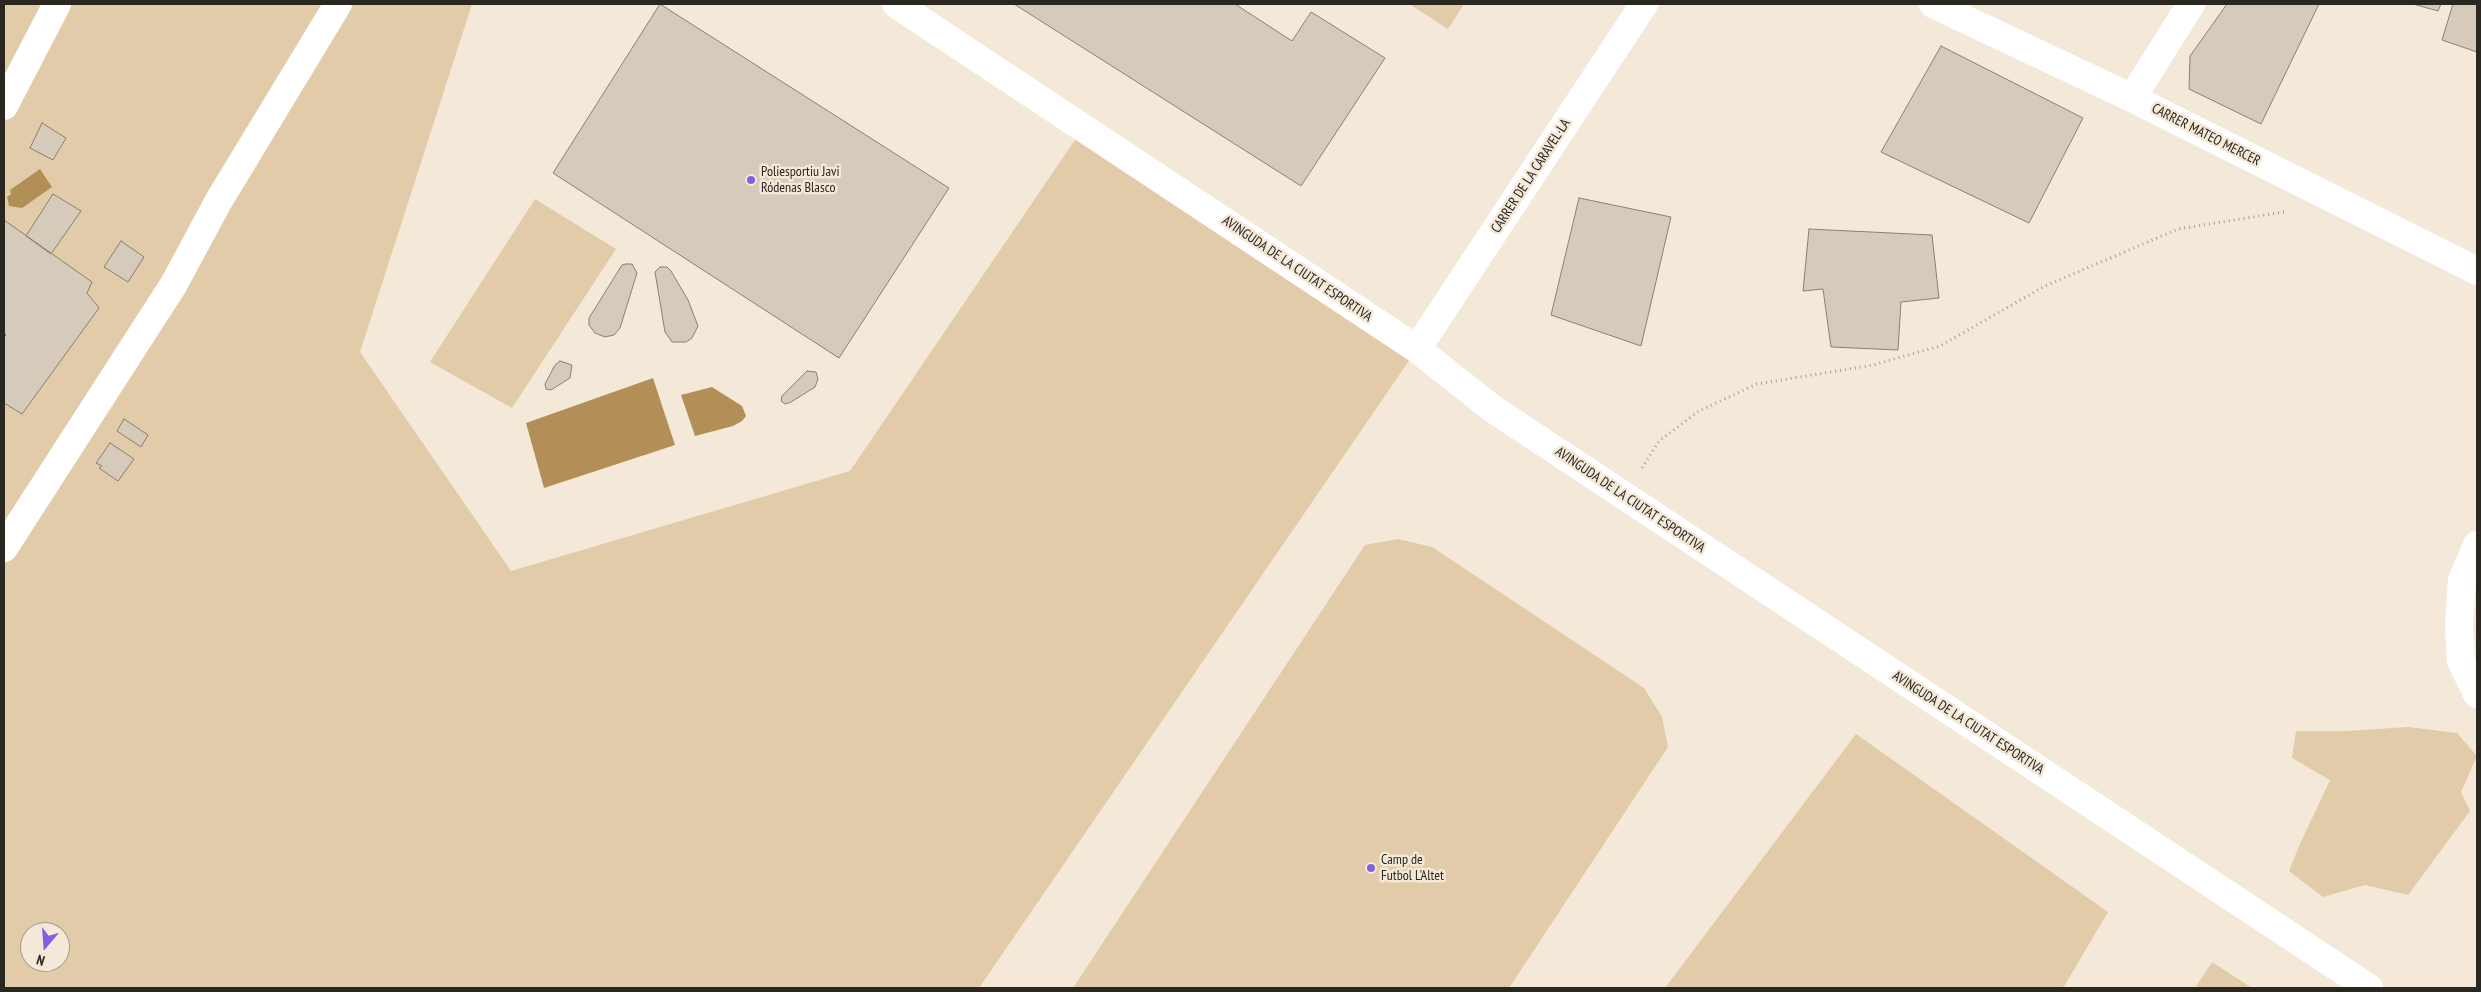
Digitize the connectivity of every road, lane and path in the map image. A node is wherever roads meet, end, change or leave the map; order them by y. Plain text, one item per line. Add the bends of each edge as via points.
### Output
1 (57, 4) edge
2 (338, 4) edge
3 (896, 4) edge
4 (1644, 4) edge
5 (1933, 4) edge
6 (2191, 4) edge
7 (2132, 98) junction
8 (4, 106) edge
9 (2340, 203) junction
10 (2477, 271) edge
11 (1418, 349) junction
12 (1626, 497) junction
13 (2477, 545) edge
14 (4, 548) edge
15 (2477, 694) edge
16 (2369, 988) edge

1 - 8 street
2 - 14 street via 218,202 174,284
3 - 11 street, AVINGUDA DE LA CIUTAT ESPORTIVA
4 - 11 street, CARRER DE LA CARAVEL·LA
5 - 7 street, CARRER MATEO MERCER
6 - 7 street
7 - 9 street, CARRER MATEO MERCER
9 - 10 street, CARRER MATEO MERCER
9 - 12 path via 2178,229 2045,286 1940,346 1873,365 1757,384 1699,411 1659,441
11 - 12 street, AVINGUDA DE LA CIUTAT ESPORTIVA via 1493,409
12 - 16 street, AVINGUDA DE LA CIUTAT ESPORTIVA
13 - 15 street via 2462,580 2459,625 2461,661

